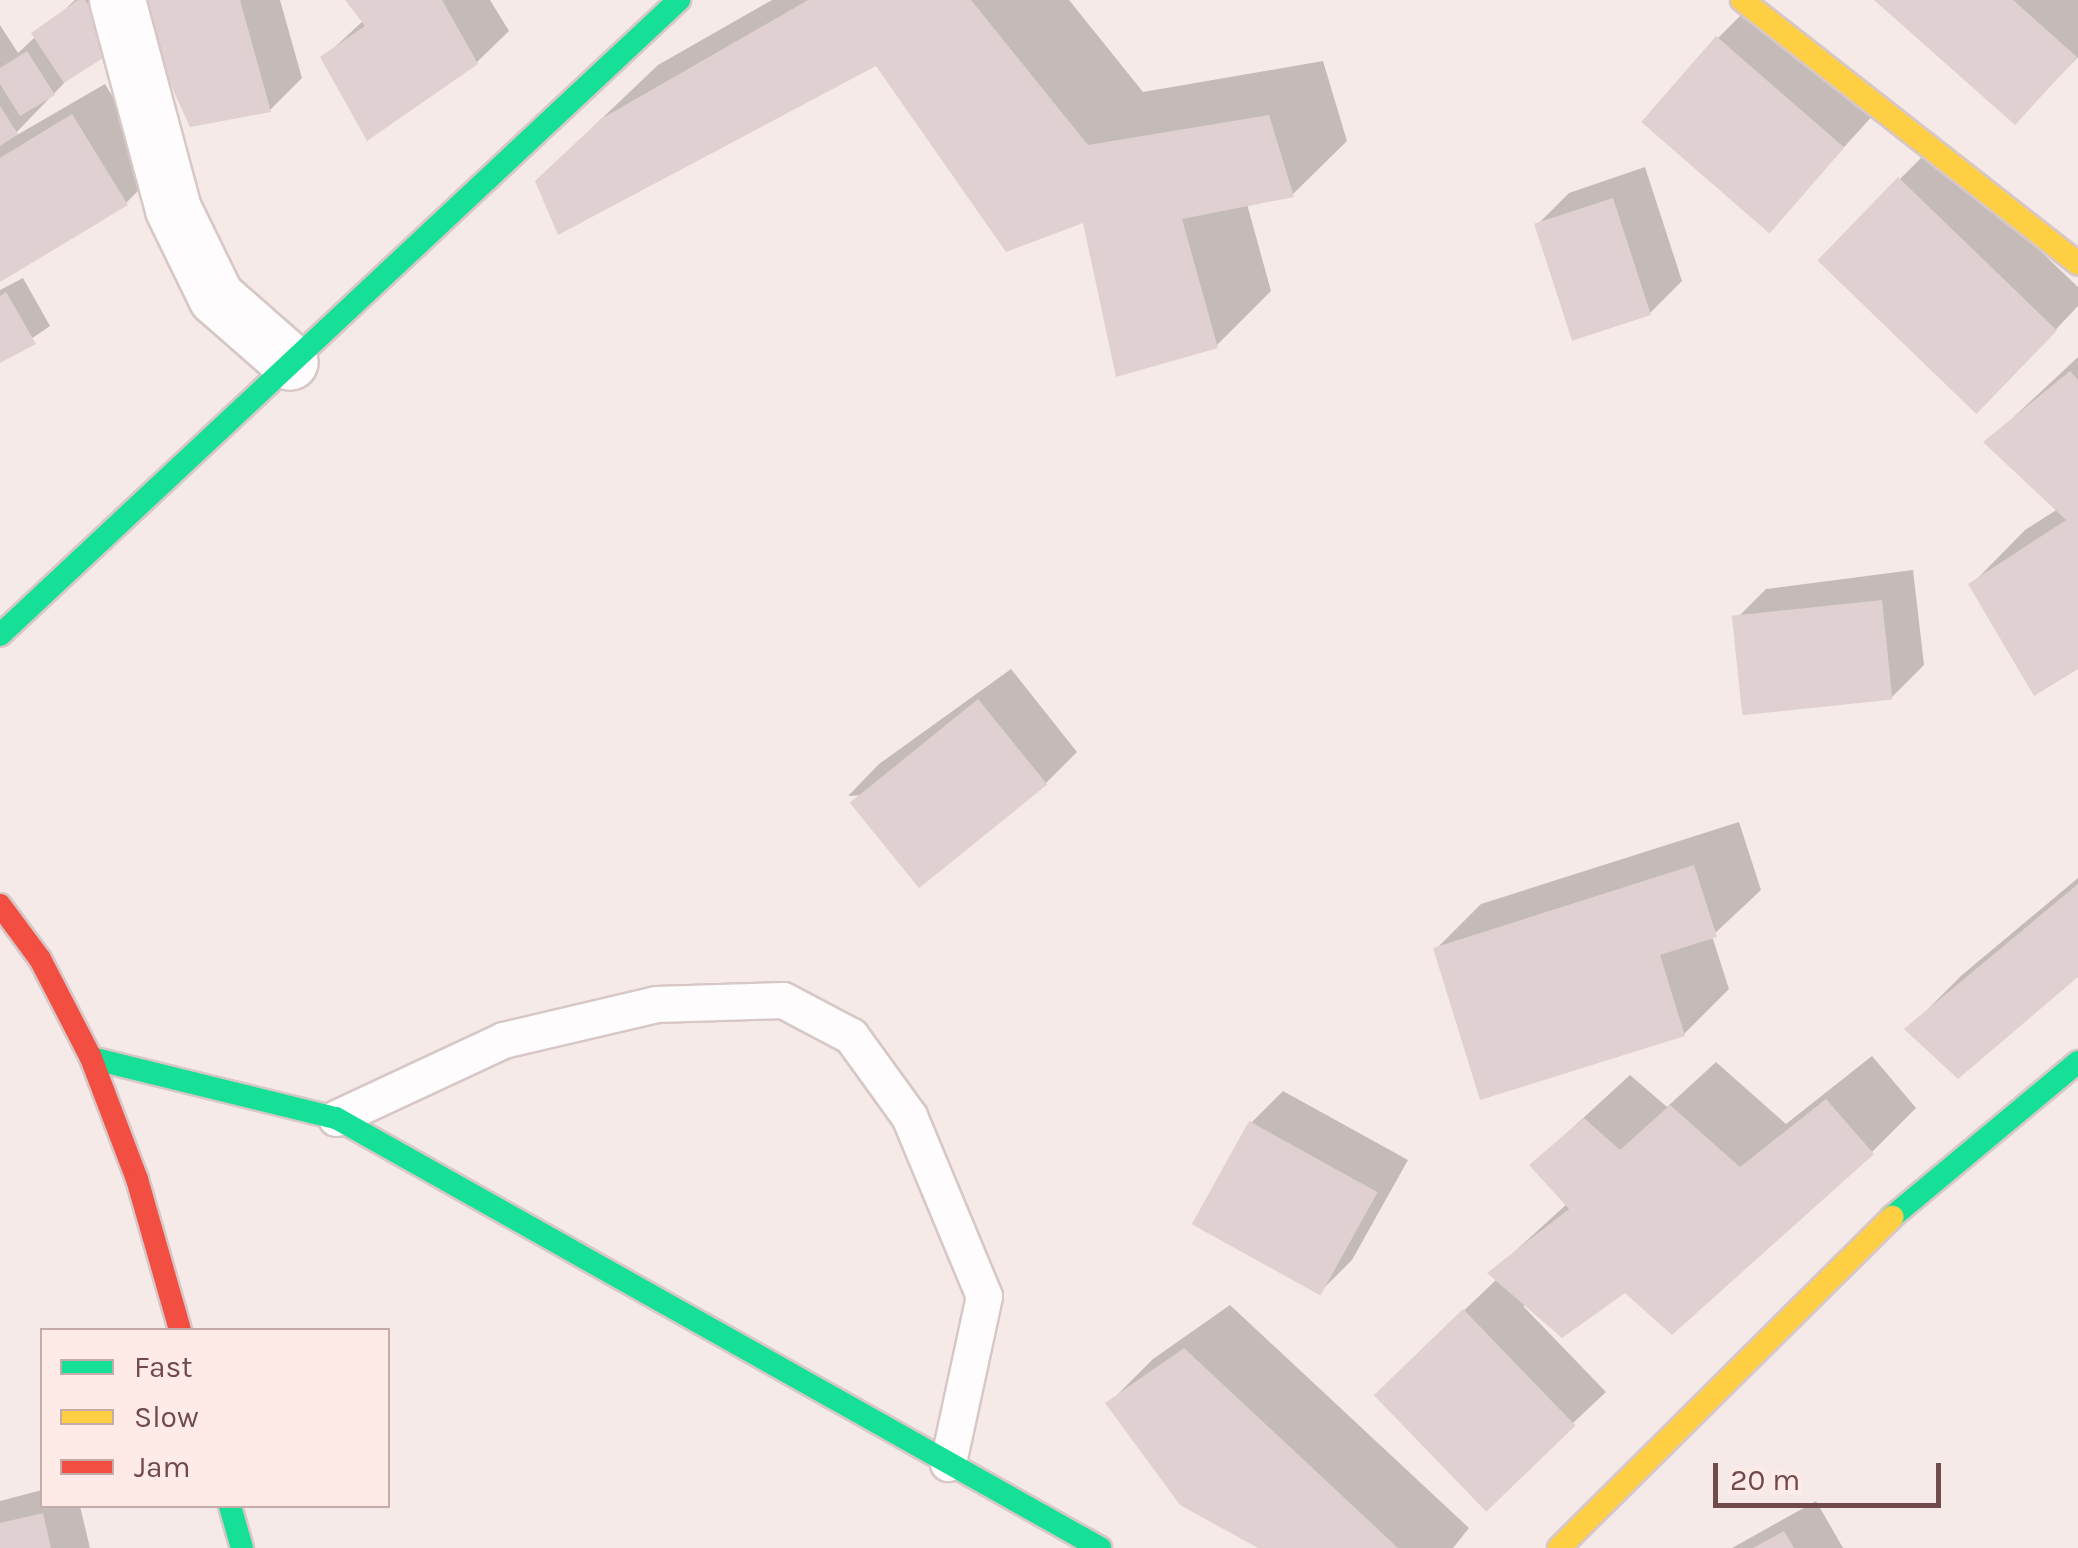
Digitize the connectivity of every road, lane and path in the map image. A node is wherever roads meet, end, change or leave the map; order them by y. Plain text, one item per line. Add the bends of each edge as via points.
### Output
1 (118, 0) edge
2 (680, 0) edge
3 (1742, 0) edge
4 (2078, 263) edge
5 (290, 362) junction
6 (0, 635) edge
7 (0, 905) edge
8 (91, 1058) junction
9 (2078, 1062) edge
10 (336, 1118) junction
11 (179, 1328) edge
12 (948, 1463) junction
13 (231, 1508) edge
14 (242, 1548) edge
15 (1100, 1548) edge
16 (1559, 1548) edge

1 - 5 street via 174,209 216,296
2 - 5 street
3 - 4 street
5 - 6 street
7 - 8 street via 40,958
8 - 10 street
8 - 11 street via 137,1179
9 - 16 street via 1893,1216
10 - 12 street
10 - 12 lane via 504,1040 656,1004 782,1000 851,1036 909,1116 984,1296
12 - 15 street
13 - 14 street

